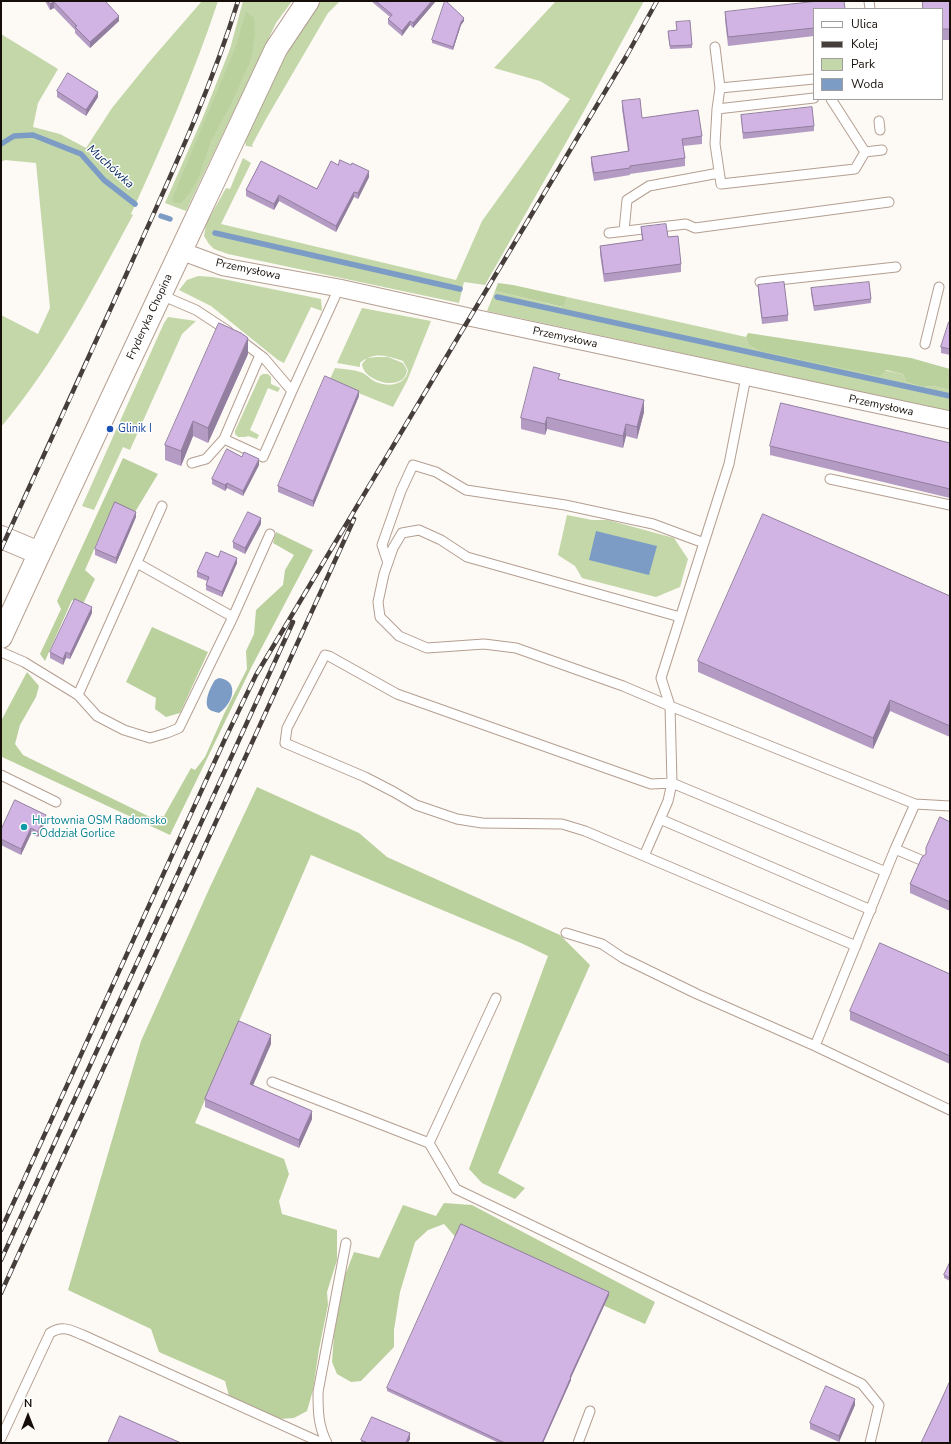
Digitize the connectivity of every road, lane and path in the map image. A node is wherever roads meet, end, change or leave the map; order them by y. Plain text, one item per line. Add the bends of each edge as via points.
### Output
1 (308, 1) edge
2 (715, 47) dead end
3 (813, 79) edge
4 (720, 88) junction
5 (813, 98) edge
6 (831, 100) edge
7 (717, 109) junction
8 (882, 150) dead end
9 (865, 152) junction
10 (719, 172) junction
11 (888, 202) dead end
12 (624, 231) junction
13 (609, 233) dead end
14 (181, 251) junction
15 (896, 267) dead end
16 (760, 282) dead end
17 (939, 287) dead end
18 (339, 288) junction
19 (161, 295) junction
20 (925, 344) dead end
21 (260, 355) junction
22 (746, 377) junction
23 (292, 391) junction
24 (950, 420) edge
25 (224, 438) junction
26 (192, 462) dead end
27 (830, 479) dead end
28 (950, 505) edge
29 (162, 506) dead end
30 (270, 534) dead end
31 (1, 538) edge
32 (704, 543) junction
33 (39, 553) junction
34 (137, 563) junction
35 (388, 563) junction
36 (233, 617) junction
37 (680, 617) junction
38 (1, 637) edge
39 (1, 652) edge
40 (78, 695) junction
41 (670, 706) junction
42 (1, 775) edge
43 (672, 783) junction
44 (56, 802) dead end
45 (915, 804) junction
46 (950, 806) edge
47 (660, 819) junction
48 (895, 849) junction
49 (644, 856) junction
50 (921, 860) edge
51 (886, 872) junction
52 (871, 910) junction
53 (566, 933) dead end
54 (856, 946) junction
55 (496, 998) dead end
56 (814, 1046) junction
57 (272, 1082) dead end
58 (947, 1107) edge
59 (429, 1143) junction
60 (346, 1243) dead end
61 (590, 1411) dead end
62 (1, 1438) edge
63 (322, 1443) edge
64 (327, 1443) edge
65 (578, 1443) edge
66 (870, 1443) edge

1 - 14 street, Fryderyka Chopina via 276,49
2 - 4 lane
3 - 4 lane
4 - 7 lane
5 - 7 lane
6 - 9 lane
7 - 10 lane via 715,144
8 - 9 lane
9 - 10 lane via 855,169 721,184
10 - 12 lane via 649,186 627,200
11 - 12 lane via 695,228 686,224
12 - 13 lane
14 - 18 street, Przemysłowa via 224,267
14 - 19 street, Fryderyka Chopina
15 - 16 lane
17 - 20 lane
18 - 22 street, Przemysłowa
18 - 23 lane
19 - 21 lane via 196,310
19 - 33 street, Fryderyka Chopina
21 - 23 lane
21 - 25 lane
22 - 24 street, Przemysłowa
22 - 32 lane via 729,464
23 - 25 lane via 263,457
25 - 26 lane via 206,459
27 - 28 lane
29 - 34 lane
30 - 36 lane
31 - 33 street
32 - 35 lane via 653,524 466,490 436,472 413,465 382,545
32 - 37 lane
33 - 38 street, Fryderyka Chopina
34 - 36 lane
34 - 40 lane
35 - 37 lane via 402,533 419,530 441,540 467,557
35 - 41 lane via 378,602 380,617 399,636 427,648 484,644 516,648 623,686
36 - 40 lane via 178,728 150,738 124,730 97,716
37 - 41 lane via 661,678
39 - 40 lane via 24,662
41 - 43 lane
41 - 45 lane
42 - 44 lane
43 - 47 lane
43 - 49 lane via 651,784 397,694 325,655 287,728 285,743 365,777 416,805 457,819 482,823 562,824
43 - 51 lane
45 - 46 lane
45 - 48 lane
47 - 49 lane
47 - 52 lane
48 - 50 lane
48 - 51 lane
49 - 54 lane
51 - 52 lane
52 - 54 lane
53 - 56 lane via 602,944 623,958 697,994
54 - 56 lane
55 - 59 lane
56 - 58 lane
57 - 59 lane
59 - 66 lane via 456,1189 862,1384 879,1404
60 - 64 lane via 318,1392 321,1432
61 - 65 lane
62 - 63 lane via 50,1333 57,1329 66,1329

